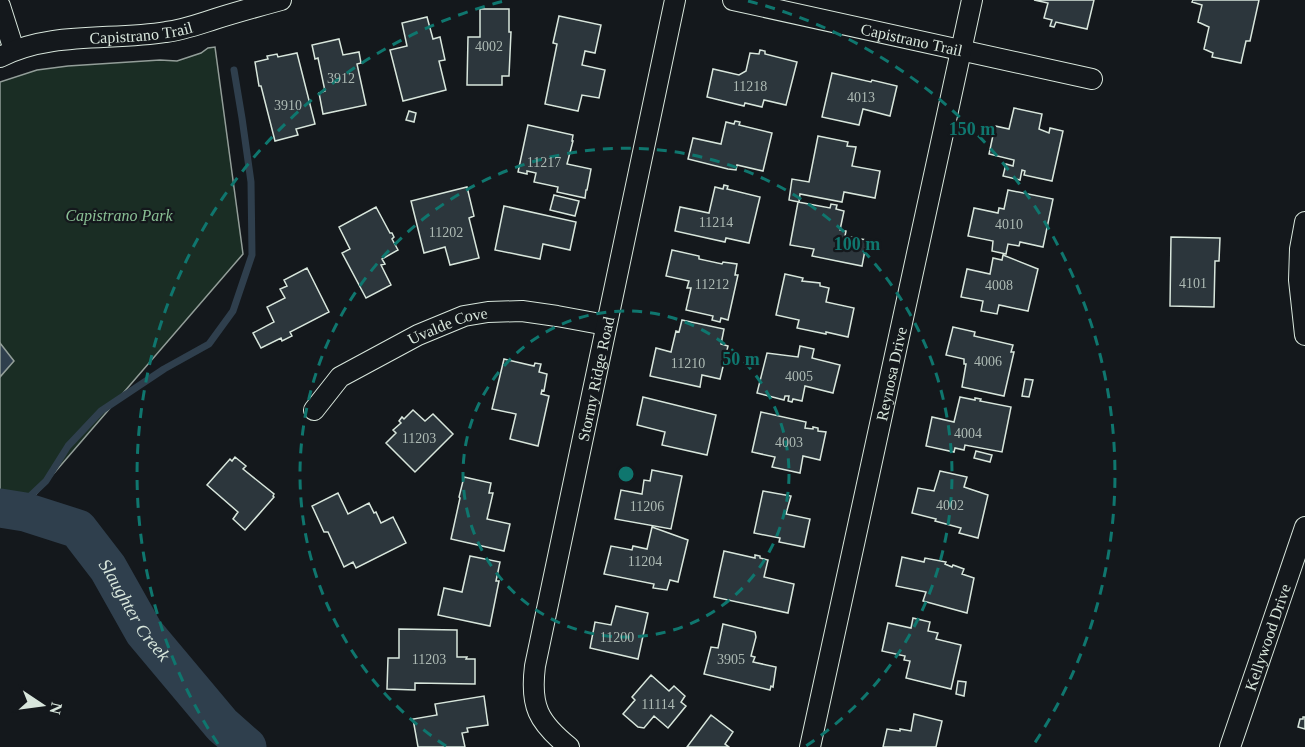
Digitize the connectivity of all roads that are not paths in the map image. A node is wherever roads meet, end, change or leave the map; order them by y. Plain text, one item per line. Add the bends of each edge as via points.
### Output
1 (281, 0) edge
2 (675, 0) edge
3 (733, 0) edge
4 (972, 0) edge
5 (0, 6) edge
6 (962, 50) junction
7 (7, 53) edge
8 (1092, 79) dead end
9 (1305, 222) edge
10 (606, 325) junction
11 (1305, 335) edge
12 (314, 411) dead end
13 (1305, 527) edge
14 (568, 747) edge
15 (810, 747) edge
16 (1230, 747) edge

1 - 7 street, Capistrano Trail via 170,32 58,40
2 - 10 street, Stormy Ridge Road
3 - 6 street, Capistrano Trail
4 - 6 street, Reynosa Drive
5 - 7 street
6 - 8 street, Capistrano Trail
6 - 15 street, Reynosa Drive
9 - 11 street via 1299,280
10 - 12 street, Uvalde Cove via 522,311 464,316 418,335 340,377
10 - 14 street, Stormy Ridge Road via 532,685 538,713
13 - 16 street, Kellywood Drive

